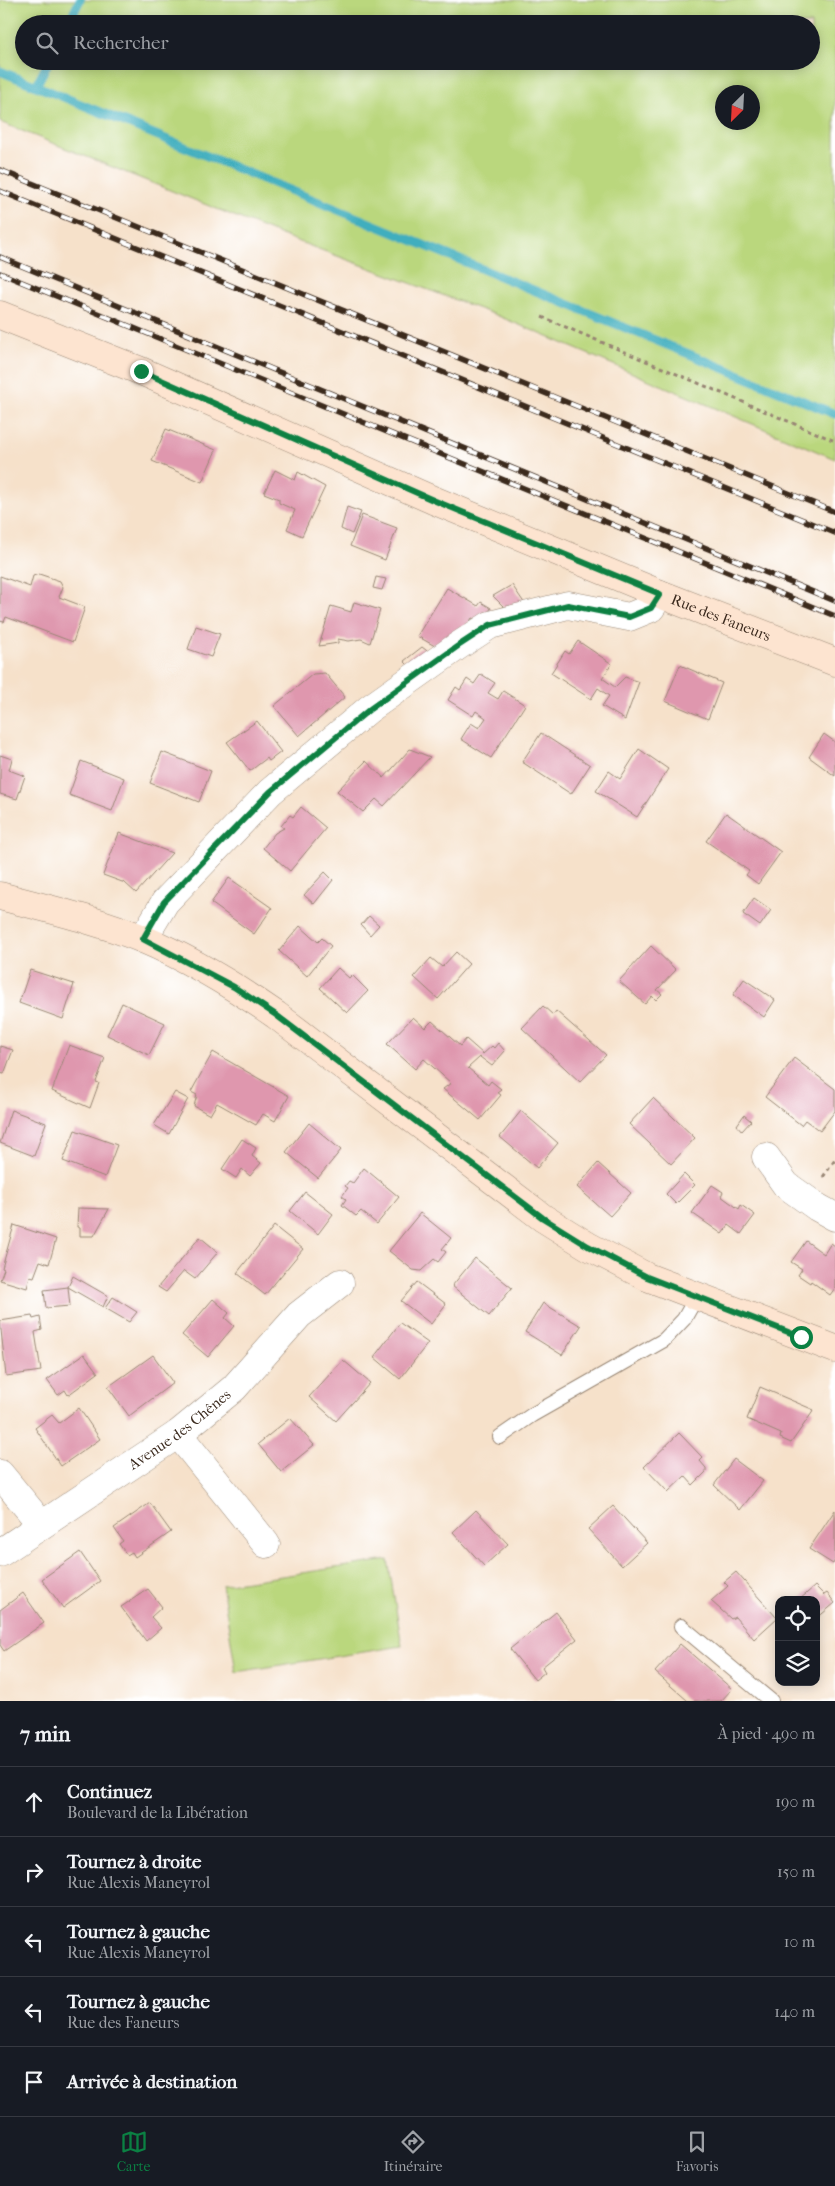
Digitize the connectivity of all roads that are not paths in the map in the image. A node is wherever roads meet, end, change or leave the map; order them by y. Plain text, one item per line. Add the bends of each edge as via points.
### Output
1 (0, 315) edge
2 (660, 594) junction
3 (835, 662) edge
4 (0, 896) edge
5 (143, 939) junction
6 (766, 1157) dead end
7 (835, 1217) edge
8 (340, 1283) dead end
9 (698, 1296) junction
10 (835, 1349) edge
11 (178, 1434) junction
12 (500, 1437) dead end
13 (0, 1474) edge
14 (40, 1524) junction
15 (266, 1544) dead end
16 (0, 1553) edge
17 (681, 1626) dead end
18 (771, 1701) edge

1 - 2 street, Rue des Faneurs via 141,371 433,500
2 - 3 street, Rue des Faneurs
2 - 5 street via 651,608 629,617 568,605 490,625 458,646 370,709 270,792 164,902
4 - 5 street via 82,918
5 - 9 street via 234,987 269,1010 551,1222 588,1246 647,1277
6 - 7 street via 786,1185
8 - 11 street, Avenue des Chênes via 300,1315 234,1388
9 - 10 street
9 - 12 lane via 684,1319 664,1340 532,1415
11 - 14 street, Avenue des Chênes
11 - 15 street
13 - 14 street
14 - 16 street, Avenue des Chênes
17 - 18 lane

